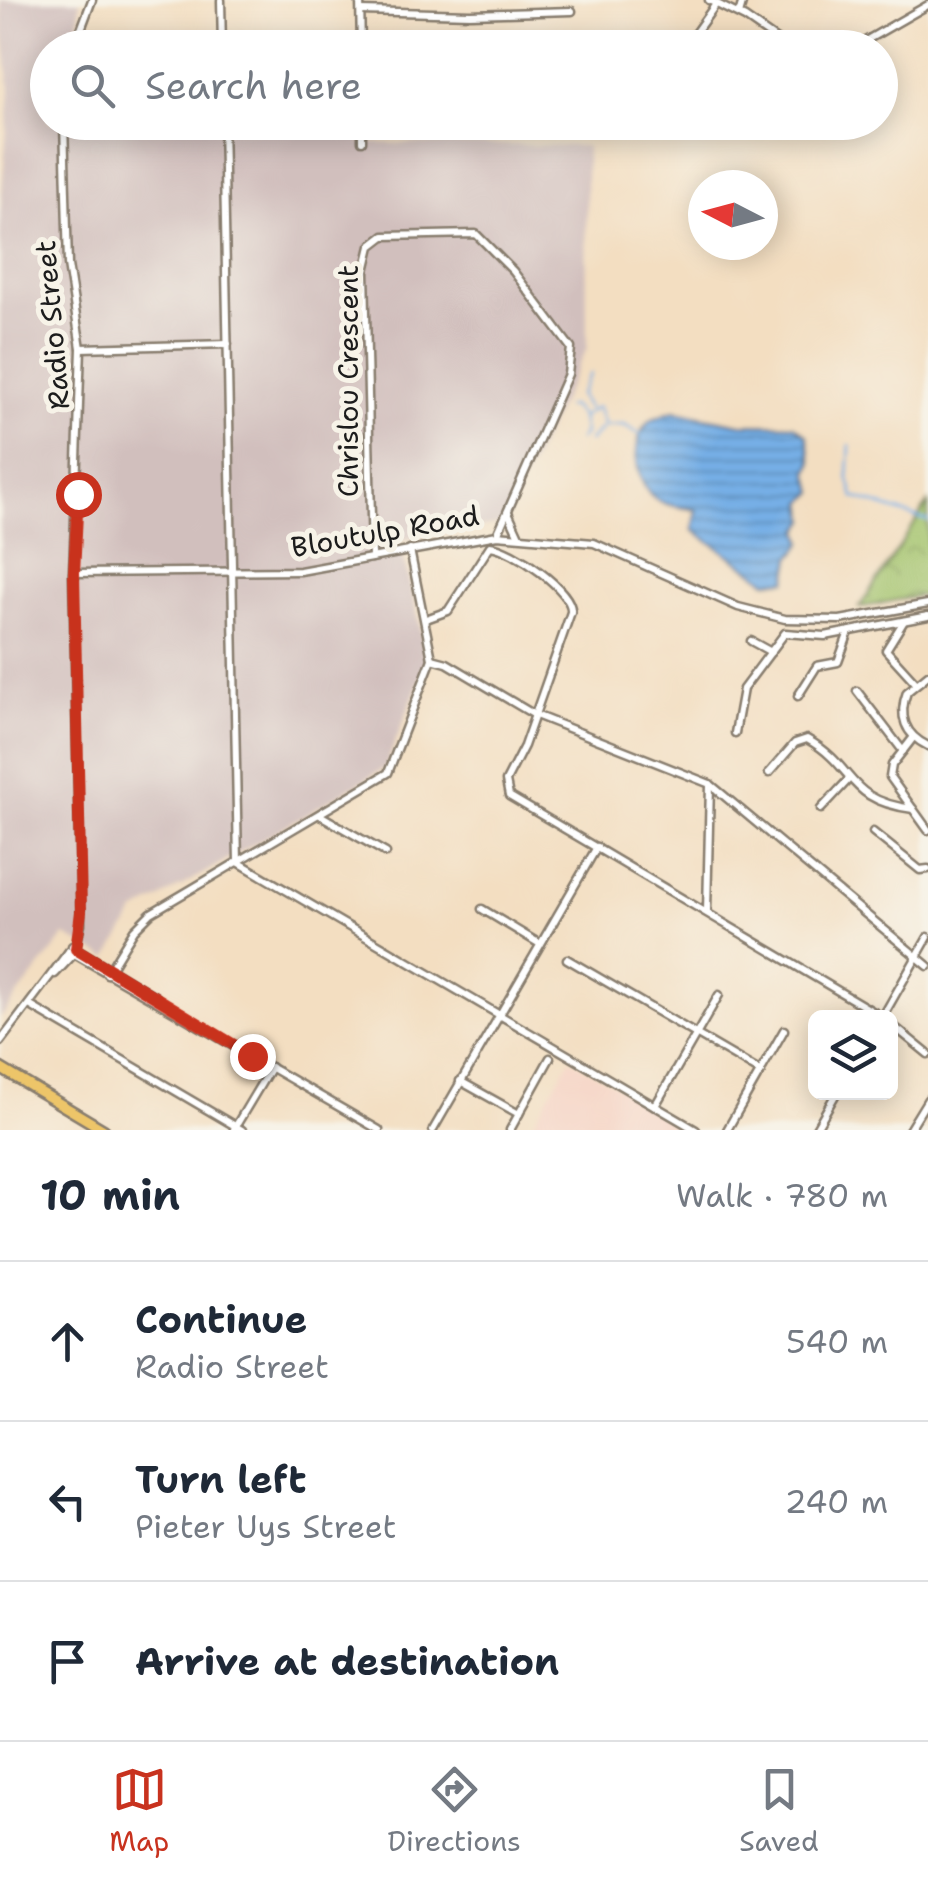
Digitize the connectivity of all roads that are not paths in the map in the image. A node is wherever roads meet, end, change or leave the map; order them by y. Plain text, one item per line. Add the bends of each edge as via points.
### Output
1 (92, 0) edge
2 (221, 0) edge
3 (360, 0) edge
4 (530, 0) edge
5 (743, 0) edge
6 (712, 2) edge
7 (928, 5) edge
8 (572, 10) dead end
9 (360, 11) junction
10 (532, 13) junction
11 (739, 14) junction
12 (81, 30) edge
13 (222, 30) edge
14 (361, 30) edge
15 (696, 30) edge
16 (762, 30) edge
17 (888, 30) edge
18 (65, 140) edge
19 (223, 140) edge
20 (228, 344) junction
21 (81, 348) junction
22 (508, 511) junction
23 (498, 536) junction
24 (520, 536) junction
25 (410, 550) junction
26 (372, 558) junction
27 (74, 573) junction
28 (232, 573) junction
29 (928, 604) edge
30 (928, 616) edge
31 (426, 619) junction
32 (905, 620) junction
33 (849, 632) junction
34 (751, 640) dead end
35 (771, 652) junction
36 (432, 660) junction
37 (928, 675) edge
38 (915, 682) junction
39 (858, 691) dead end
40 (798, 696) dead end
41 (533, 714) junction
42 (736, 733) dead end
43 (913, 738) junction
44 (928, 746) edge
45 (902, 751) junction
46 (769, 773) dead end
47 (849, 779) junction
48 (710, 784) junction
49 (913, 809) junction
50 (820, 810) dead end
51 (319, 814) junction
52 (928, 830) edge
53 (872, 832) dead end
54 (597, 848) junction
55 (386, 853) dead end
56 (238, 862) junction
57 (928, 869) edge
58 (482, 910) dead end
59 (707, 913) junction
60 (928, 937) edge
61 (540, 944) junction
62 (74, 949) junction
63 (917, 956) junction
64 (567, 959) dead end
65 (928, 966) edge
66 (109, 971) junction
67 (719, 995) dead end
68 (29, 1005) junction
69 (871, 1010) edge
70 (887, 1010) edge
71 (499, 1014) junction
72 (784, 1030) dead end
73 (898, 1030) edge
74 (696, 1034) junction
75 (0, 1042) edge
76 (928, 1054) edge
77 (550, 1058) dead end
78 (272, 1067) junction
79 (0, 1068) edge
80 (761, 1072) junction
81 (460, 1081) junction
82 (928, 1098) edge
83 (832, 1100) edge
84 (654, 1106) junction
85 (519, 1114) junction
86 (237, 1129) edge
87 (104, 1130) edge
88 (379, 1130) edge
89 (433, 1130) edge
90 (510, 1130) edge
91 (696, 1130) edge
92 (727, 1130) edge
93 (815, 1130) edge
94 (909, 1130) edge

1 - 12 street
2 - 13 street
3 - 9 street
4 - 10 street
5 - 11 street
6 - 11 street
6 - 15 street
7 - 17 street
8 - 10 street
9 - 10 street
9 - 14 street
11 - 16 street
18 - 21 street, Radio Street via 68,264
19 - 20 street
20 - 21 street
20 - 28 street
21 - 27 street, Radio Street
22 - 23 street, Chrislou Crescent
22 - 24 street
22 - 26 street, Chrislou Crescent via 568,374 572,348 476,234 384,236 372,246 366,271
23 - 24 street, Bloutulp Road
23 - 25 street, Bloutulp Road
24 - 29 street, Bloutulp Road via 594,543 724,602 785,619 840,620
25 - 26 street, Bloutulp Road
25 - 31 street
26 - 28 street, Bloutulp Road via 300,571
27 - 28 street, Bloutulp Road
27 - 62 street, Radio Street via 81,912
28 - 56 street
30 - 32 street
31 - 36 street
31 - 41 street via 451,608 487,548 502,548 533,568 572,604
32 - 33 street
32 - 38 street via 886,650
33 - 35 street via 788,632
33 - 40 street via 838,662 817,666
34 - 35 street
35 - 42 street via 742,689
36 - 41 street
36 - 51 street via 388,773
37 - 38 street
38 - 43 street via 902,703
39 - 45 street
41 - 48 street
41 - 54 street via 507,794
43 - 44 street
43 - 45 street
45 - 49 street via 890,777
46 - 47 street via 803,739
47 - 49 street via 876,802
47 - 50 street
48 - 59 street
48 - 63 street
49 - 52 street
51 - 55 street
51 - 56 street
53 - 57 street via 920,870
54 - 59 street
54 - 61 street
56 - 66 street via 144,918
56 - 71 street
58 - 61 street
59 - 69 street
60 - 63 street
61 - 71 street
62 - 66 street
62 - 68 street
63 - 65 street
63 - 70 street
64 - 74 street
66 - 78 street
67 - 74 street
68 - 75 street
68 - 86 street
71 - 81 street
71 - 84 street
72 - 80 street
73 - 76 street
74 - 80 street
74 - 84 street
77 - 85 street
78 - 86 street
78 - 88 street
79 - 87 main road
80 - 92 street
81 - 85 street
81 - 89 street
82 - 94 street
83 - 93 street
84 - 91 street
85 - 90 street

